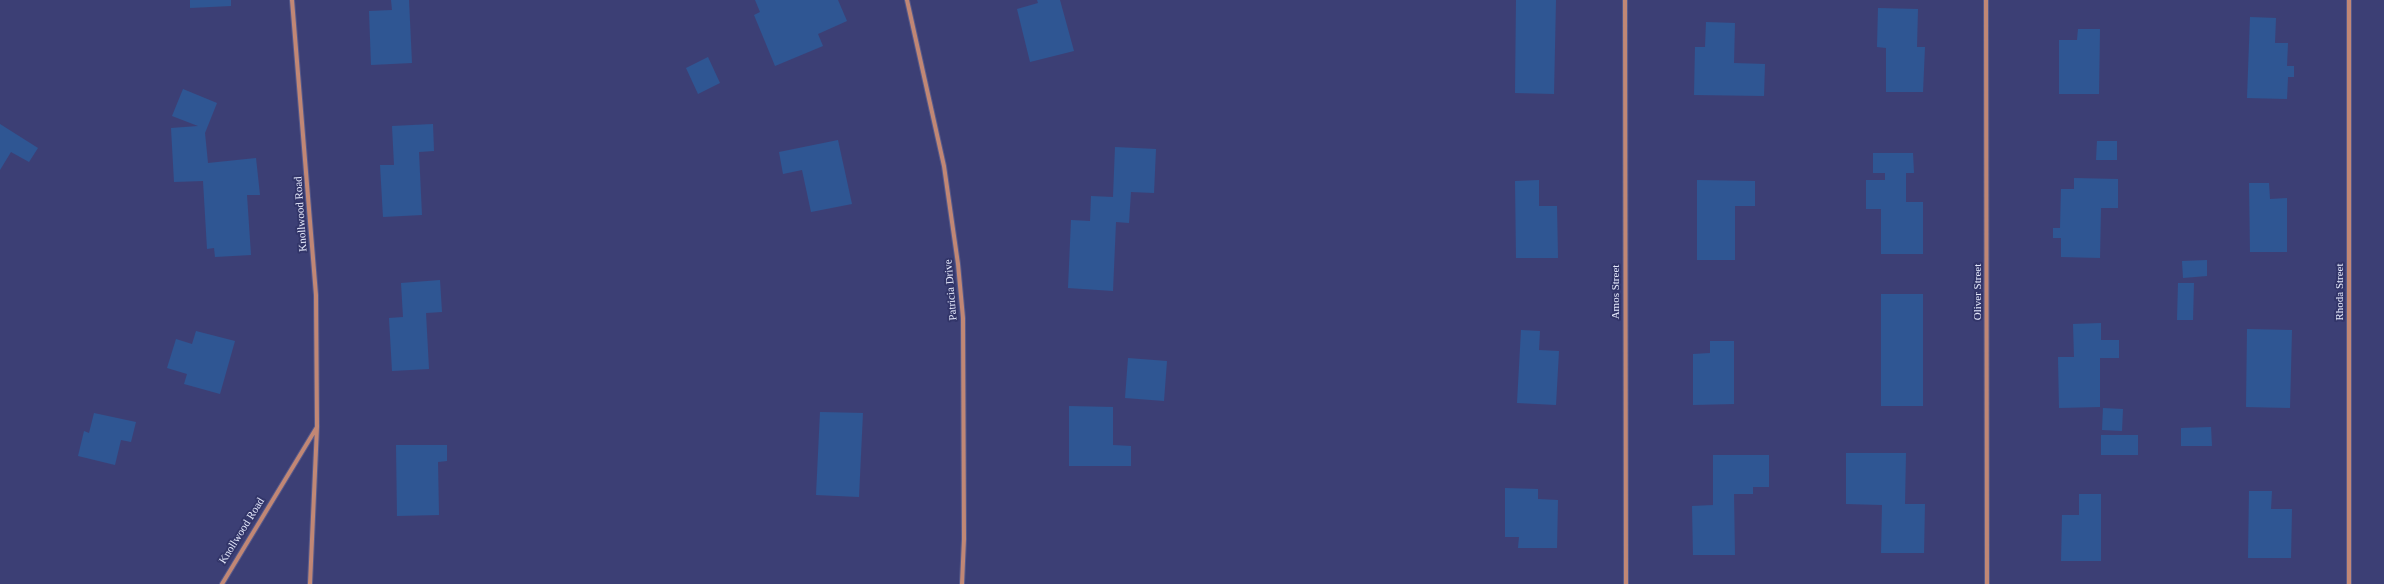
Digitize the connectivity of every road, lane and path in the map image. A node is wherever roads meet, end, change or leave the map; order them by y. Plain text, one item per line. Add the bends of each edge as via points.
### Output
1 (292, 0) edge
2 (907, 0) edge
3 (1625, 0) edge
4 (1986, 0) edge
5 (2349, 0) edge
6 (317, 427) junction
7 (222, 584) edge
8 (310, 584) edge
9 (962, 584) edge
10 (1626, 584) edge
11 (1987, 584) edge
12 (2349, 584) edge

1 - 6 street, Knollwood Road via 316,295
2 - 9 street, Patricia Drive via 944,166 958,264 963,318
3 - 10 street, Amos Street
4 - 11 street, Oliver Street
5 - 12 street, Rhoda Street
6 - 7 street, Knollwood Road
6 - 8 street, Knollwood Road

